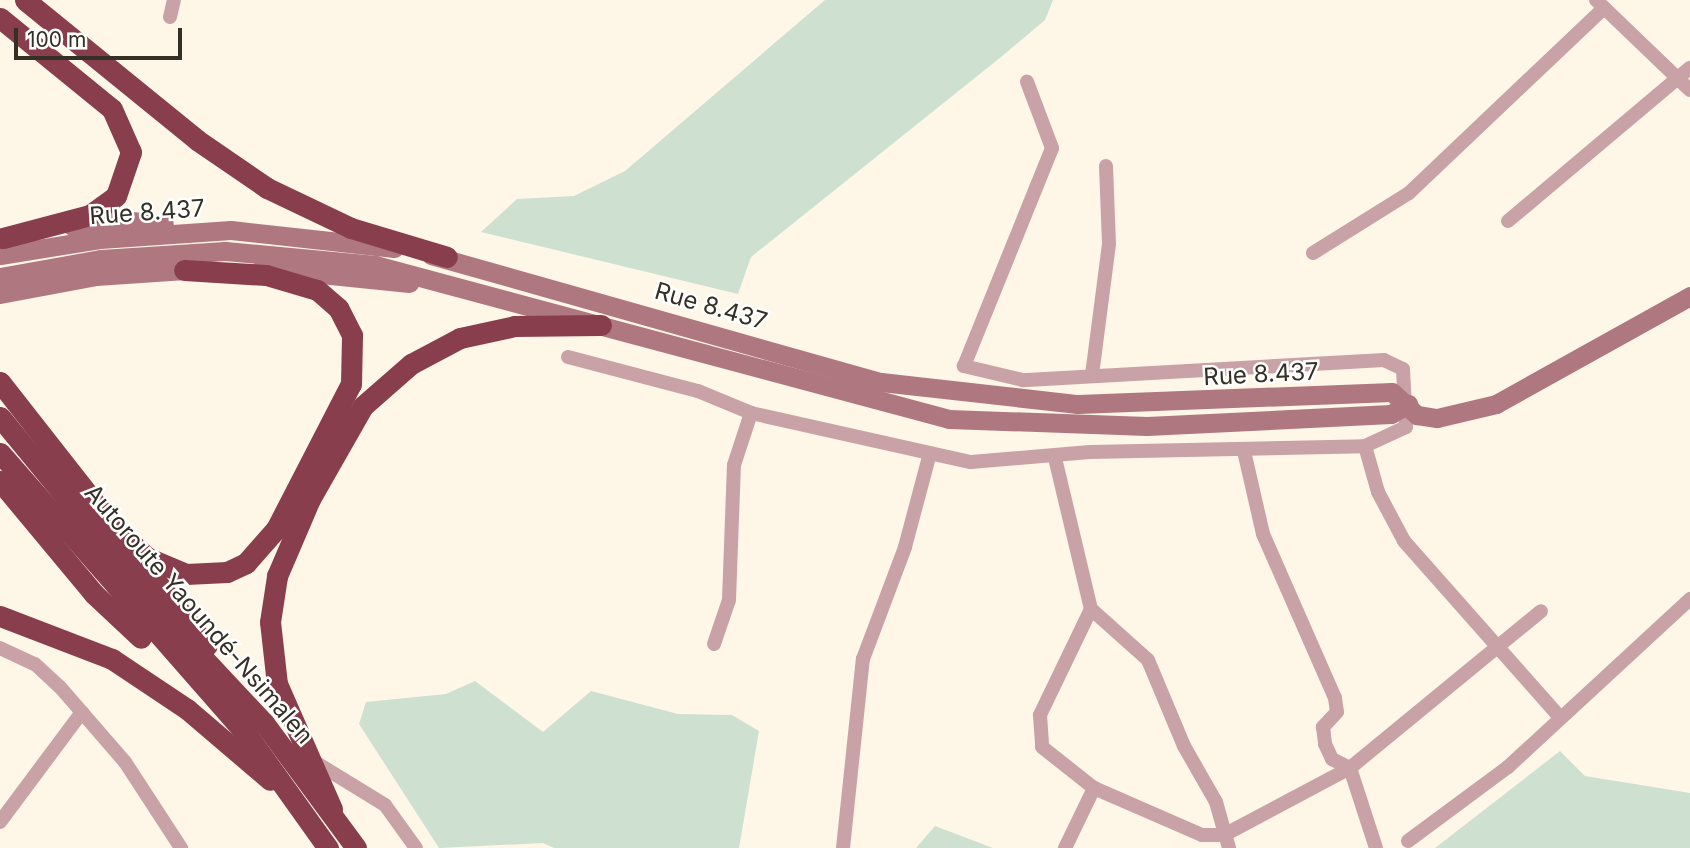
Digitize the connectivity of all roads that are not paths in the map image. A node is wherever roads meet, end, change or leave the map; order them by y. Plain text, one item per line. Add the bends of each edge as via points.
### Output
1 (26, 0) edge
2 (174, 0) edge
3 (1600, 4) edge
4 (170, 17) dead end
5 (0, 18) edge
6 (1690, 68) edge
7 (1027, 82) dead end
8 (1686, 85) edge
9 (1106, 166) dead end
10 (1508, 221) dead end
11 (1, 244) edge
12 (1313, 253) dead end
13 (447, 257) junction
14 (184, 270) junction
15 (0, 277) edge
16 (475, 289) junction
17 (0, 294) edge
18 (1690, 296) edge
19 (601, 325) junction
20 (568, 357) dead end
21 (1092, 375) junction
22 (0, 382) edge
23 (1408, 404) junction
24 (751, 413) junction
25 (0, 417) edge
26 (1365, 446) junction
27 (1244, 451) junction
28 (0, 453) edge
29 (929, 457) junction
30 (1055, 458) junction
31 (0, 481) edge
32 (111, 525) junction
33 (1690, 599) edge
34 (1091, 609) junction
35 (1541, 611) dead end
36 (0, 616) edge
37 (714, 644) dead end
38 (0, 648) edge
39 (1498, 651) junction
40 (82, 712) junction
41 (1559, 716) junction
42 (256, 730) junction
43 (310, 759) junction
44 (1350, 768) junction
45 (1094, 788) junction
46 (332, 809) junction
47 (306, 811) junction
48 (0, 822) edge
49 (1408, 841) dead end
50 (1227, 842) edge
51 (181, 848) edge
52 (328, 848) edge
53 (356, 848) edge
54 (416, 848) edge
55 (843, 848) edge
56 (1065, 848) edge
57 (1376, 848) edge

1 - 13 highway via 197,140 267,188 351,228
2 - 4 street
3 - 8 street
3 - 12 street via 1409,193
5 - 11 highway via 112,109 131,152 116,196 90,215
6 - 8 street
7 - 21 street via 1052,148 964,366 1023,380
8 - 10 street
9 - 21 street via 1109,244
11 - 13 main road, Rue 8.437 via 120,220
13 - 23 main road, Rue 8.437 via 881,382 952,393 1143,404 1392,392
14 - 16 main road via 262,268
14 - 17 main road
14 - 32 highway via 266,275 317,290 338,308 352,335 351,384 276,529 246,563 228,572 186,574 148,558
15 - 16 main road, Rue 8.437 via 101,259 225,251 375,265
16 - 19 main road, Rue 8.437
18 - 23 main road, Rue 8.437 via 1496,404 1437,418 1418,415
19 - 23 main road, Rue 8.437 via 879,406 949,419 1147,426 1391,414
19 - 43 highway via 515,326 460,338 411,365 363,406 310,499 277,576 270,622 277,684
20 - 24 street via 698,391
21 - 23 street via 1384,360 1404,369
22 - 32 highway
23 - 26 street via 1406,427
24 - 29 street via 827,425
24 - 37 street via 734,465 729,600
25 - 42 highway, Autoroute Yaoundé-Nsimalen
26 - 27 street
26 - 39 street via 1378,492 1404,541
27 - 30 street via 1090,452
27 - 44 street via 1263,534 1335,698 1337,712 1323,727 1325,744 1332,759
28 - 42 highway, Autoroute Yaoundé-Nsimalen
29 - 30 street
29 - 55 street via 905,547 863,659
30 - 34 street
31 - 42 highway via 93,594
32 - 42 highway
33 - 41 street
34 - 45 street via 1038,733 1054,760
34 - 50 street via 1148,660 1216,802
35 - 39 street
36 - 47 highway via 112,659 187,709
38 - 40 street via 36,664
39 - 41 street
39 - 44 street
40 - 48 street
40 - 51 street via 125,762
41 - 49 street via 1508,767
42 - 46 highway, Autoroute Yaoundé-Nsimalen
42 - 47 highway, Autoroute Yaoundé-Nsimalen
43 - 46 highway
43 - 54 street via 385,805
44 - 50 street
44 - 57 street
45 - 50 street
45 - 56 street
46 - 53 highway, Autoroute Yaoundé-Nsimalen
47 - 52 highway, Autoroute Yaoundé-Nsimalen

